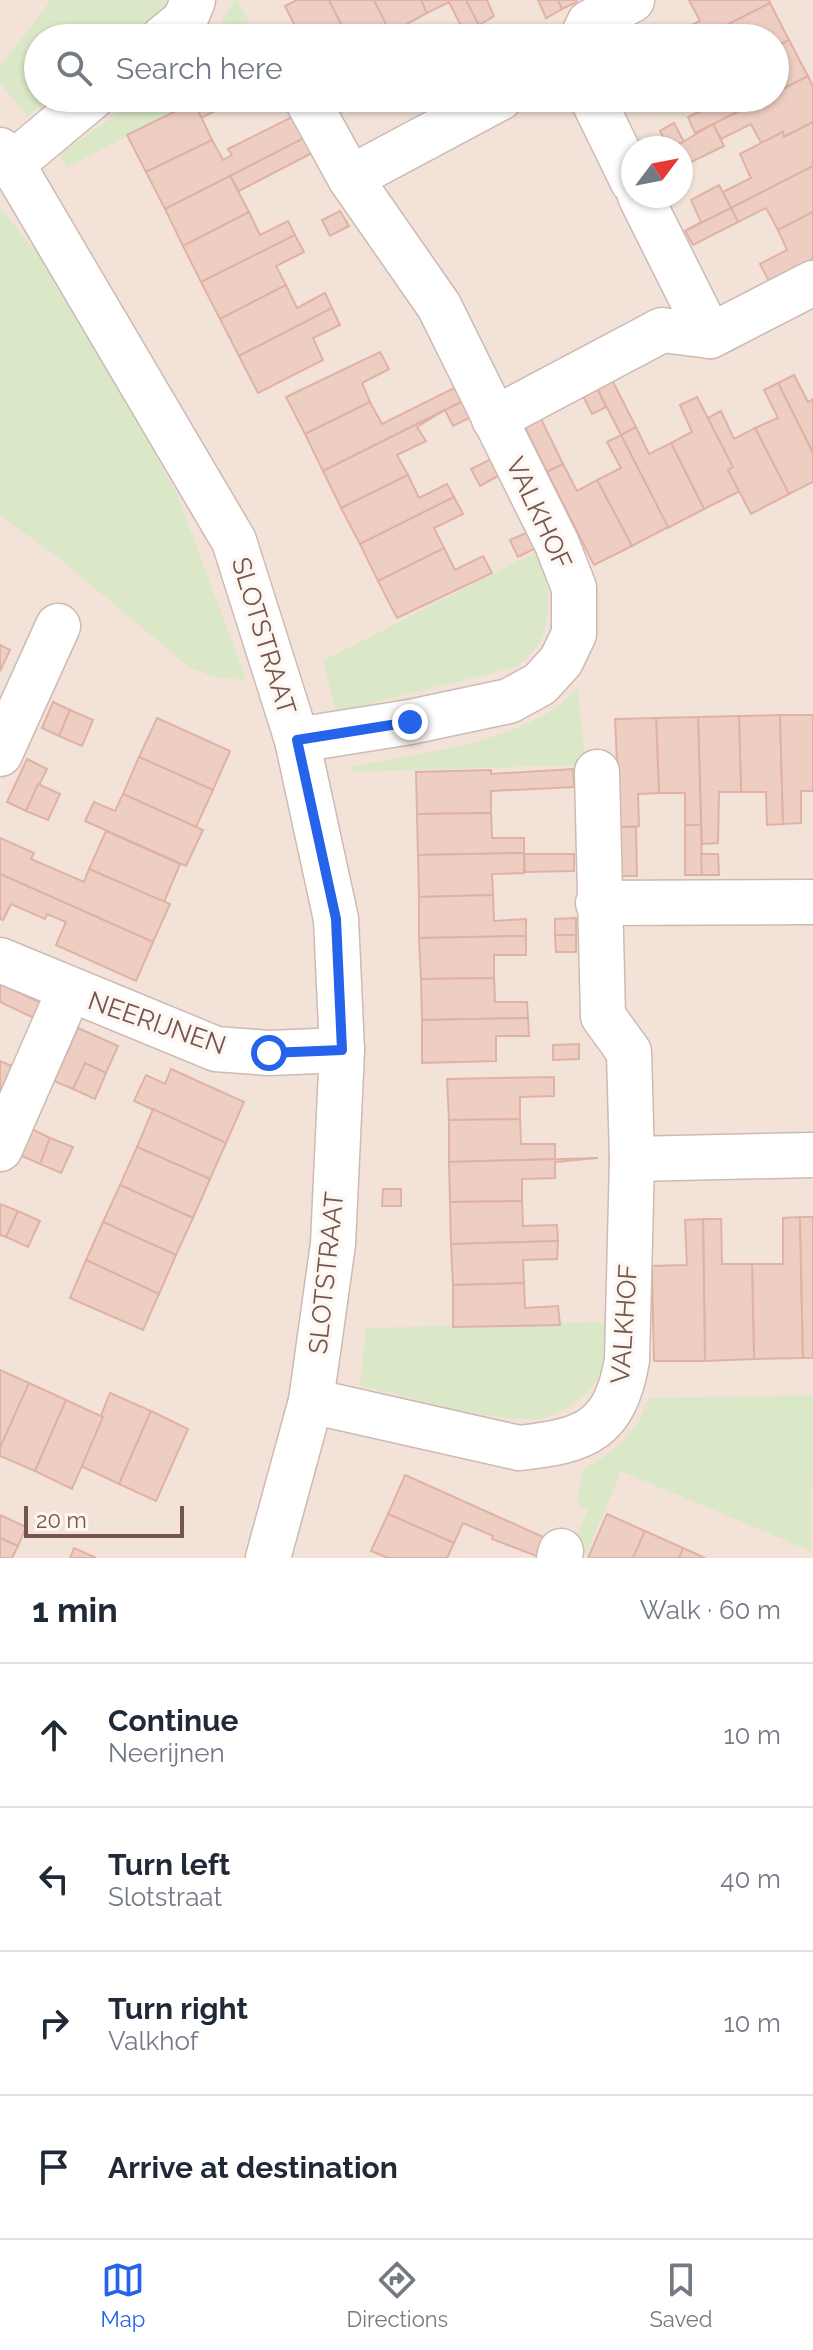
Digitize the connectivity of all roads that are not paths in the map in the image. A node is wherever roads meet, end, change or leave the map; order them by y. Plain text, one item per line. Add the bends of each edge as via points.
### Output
1 (193, 0) edge
2 (632, 0) edge
3 (180, 24) edge
4 (589, 24) edge
5 (71, 112) edge
6 (314, 112) edge
7 (474, 112) edge
8 (599, 112) edge
9 (6, 157) edge
10 (621, 157) edge
11 (350, 178) junction
12 (646, 208) edge
13 (813, 283) edge
14 (710, 336) junction
15 (494, 419) junction
16 (58, 626) dead end
17 (297, 740) junction
18 (0, 754) edge
19 (597, 772) dead end
20 (813, 902) edge
21 (598, 903) junction
22 (0, 960) edge
23 (69, 991) junction
24 (342, 1050) junction
25 (0, 1149) edge
26 (813, 1155) edge
27 (632, 1159) junction
28 (311, 1401) junction
29 (268, 1558) edge

1 - 3 street
2 - 4 street
5 - 9 street
6 - 11 street, VALKHOF
7 - 11 street
8 - 10 street
9 - 17 street, SLOTSTRAAT via 234,541
11 - 15 street, VALKHOF via 439,306
12 - 14 street
13 - 14 street
14 - 15 street via 662,330
15 - 17 street, VALKHOF via 574,588 574,634 561,661 540,684 509,701
16 - 18 street
17 - 24 street, SLOTSTRAAT via 336,919
19 - 21 street, VALKHOF
20 - 21 street
21 - 27 street, VALKHOF via 603,1016 629,1052
22 - 23 street, NEERIJNEN
23 - 24 street, NEERIJNEN via 216,1049
23 - 25 street, NEERIJNEN
24 - 28 street, SLOTSTRAAT via 333,1244
26 - 27 street
27 - 28 street, VALKHOF via 627,1360 622,1392 606,1419 581,1435 519,1448
28 - 29 street, SLOTSTRAAT

